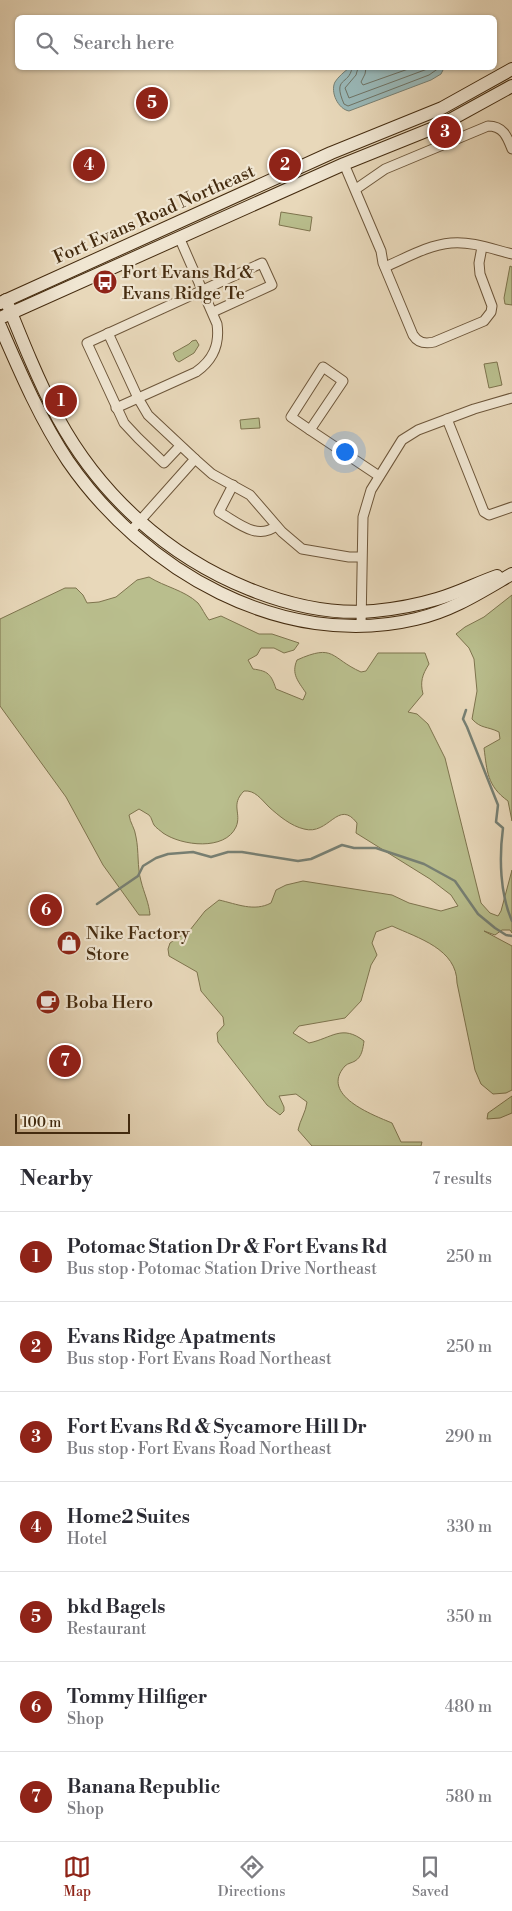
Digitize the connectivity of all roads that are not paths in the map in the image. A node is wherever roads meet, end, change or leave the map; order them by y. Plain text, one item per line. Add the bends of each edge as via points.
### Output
1 (512, 69) edge
2 (512, 86) edge
3 (512, 149) edge
4 (344, 164) junction
5 (356, 189) junction
6 (179, 237) junction
7 (482, 247) junction
8 (512, 254) edge
9 (385, 266) junction
10 (203, 290) junction
11 (3, 301) edge
12 (213, 312) junction
13 (6, 316) edge
14 (0, 326) edge
15 (108, 333) junction
16 (138, 398) junction
17 (512, 398) edge
18 (116, 408) junction
19 (447, 419) junction
20 (310, 430) junction
21 (180, 446) junction
22 (195, 459) junction
23 (379, 476) junction
24 (233, 485) junction
25 (512, 507) edge
26 (139, 521) junction
27 (276, 526) junction
28 (130, 532) junction
29 (361, 556) junction
30 (512, 573) edge
31 (361, 612) junction
32 (361, 626) junction

1 - 11 street, Fort Evans Road Northeast via 442,108 331,153
2 - 4 street, Fort Evans Road Northeast via 441,125
3 - 5 street via 503,131 488,126 385,169
4 - 5 street
4 - 6 street, Fort Evans Road Northeast
5 - 9 street
6 - 10 street
6 - 13 street, Fort Evans Road Northeast
7 - 8 street
7 - 9 street via 463,243 440,245
7 - 9 street via 480,274 491,301 491,312 484,321 428,343 418,341 413,335
10 - 12 street
10 - 12 street via 262,263 272,285
10 - 15 street
11 - 13 street
12 - 16 street via 218,324 218,342 211,359 196,372
13 - 26 street via 71,438 100,481
14 - 28 street via 39,413 60,448 98,500
15 - 16 street
15 - 18 street via 87,343
16 - 18 street
16 - 21 street via 153,421
17 - 19 street
18 - 21 street via 129,429 164,463
19 - 23 street via 402,440
19 - 25 street via 484,512 489,515
20 - 20 street via 290,417 323,368 343,381
20 - 23 street
21 - 22 street
22 - 24 street via 212,474
22 - 26 street
23 - 29 street via 363,517
24 - 27 street via 250,495
24 - 27 street via 219,512 258,532 270,531
26 - 28 street
26 - 31 street via 185,556 239,585 290,604 324,611
27 - 29 street via 302,549
28 - 32 street via 195,580 247,605 303,621
29 - 31 street
30 - 31 street via 437,599
30 - 32 street via 448,610 407,621
31 - 32 street

